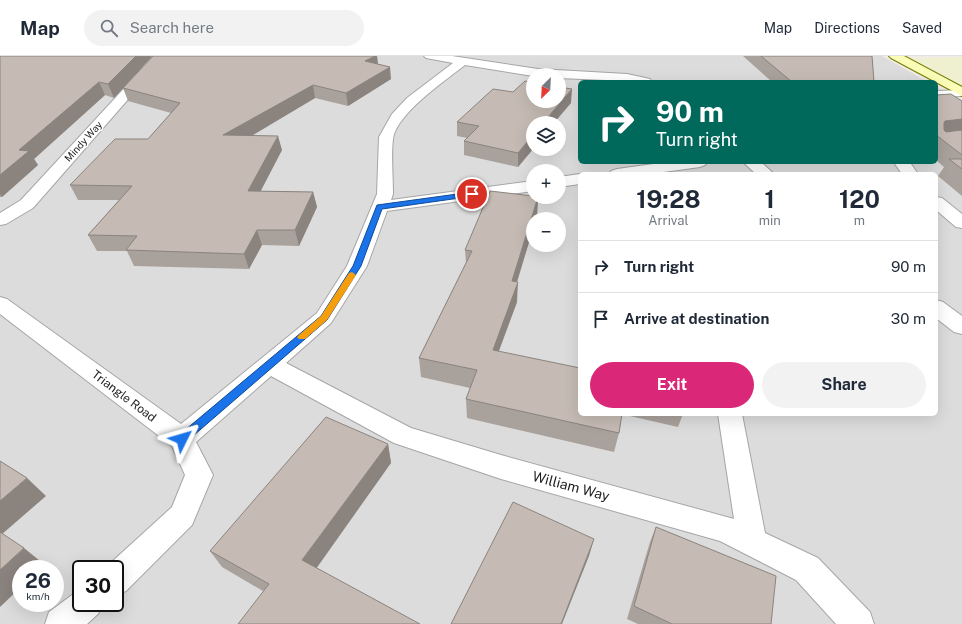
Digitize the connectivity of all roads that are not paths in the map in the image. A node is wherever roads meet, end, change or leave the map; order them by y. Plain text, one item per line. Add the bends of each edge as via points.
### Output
1 (160, 56) edge
2 (430, 56) edge
3 (895, 56) edge
4 (463, 61) junction
5 (636, 80) edge
6 (962, 92) edge
7 (938, 94) edge
8 (696, 164) edge
9 (754, 164) edge
10 (682, 170) edge
11 (650, 172) edge
12 (764, 172) edge
13 (578, 179) edge
14 (566, 181) edge
15 (526, 187) edge
16 (938, 204) edge
17 (380, 207) junction
18 (0, 220) edge
19 (962, 223) edge
20 (0, 304) edge
21 (938, 309) edge
22 (962, 327) edge
23 (270, 365) junction
24 (730, 416) edge
25 (182, 439) junction
26 (752, 542) junction
27 (124, 571) edge
28 (76, 612) edge
29 (61, 624) edge
30 (858, 624) edge

1 - 18 street, Mindy Way via 27,204
2 - 4 street
3 - 6 street
4 - 5 street via 538,73
4 - 17 street via 412,101 397,117 386,137 385,194
6 - 7 lane
8 - 10 street
9 - 12 street
10 - 11 street
13 - 14 street
15 - 17 street
16 - 19 street
17 - 23 street via 357,266 324,318
20 - 25 street, Triangle Road
21 - 22 street
23 - 25 street
23 - 26 street, William Way via 403,436 501,467 725,529
24 - 26 street
25 - 27 street, Triangle Road via 199,475 182,516
26 - 30 street, William Way via 807,570
28 - 29 street

